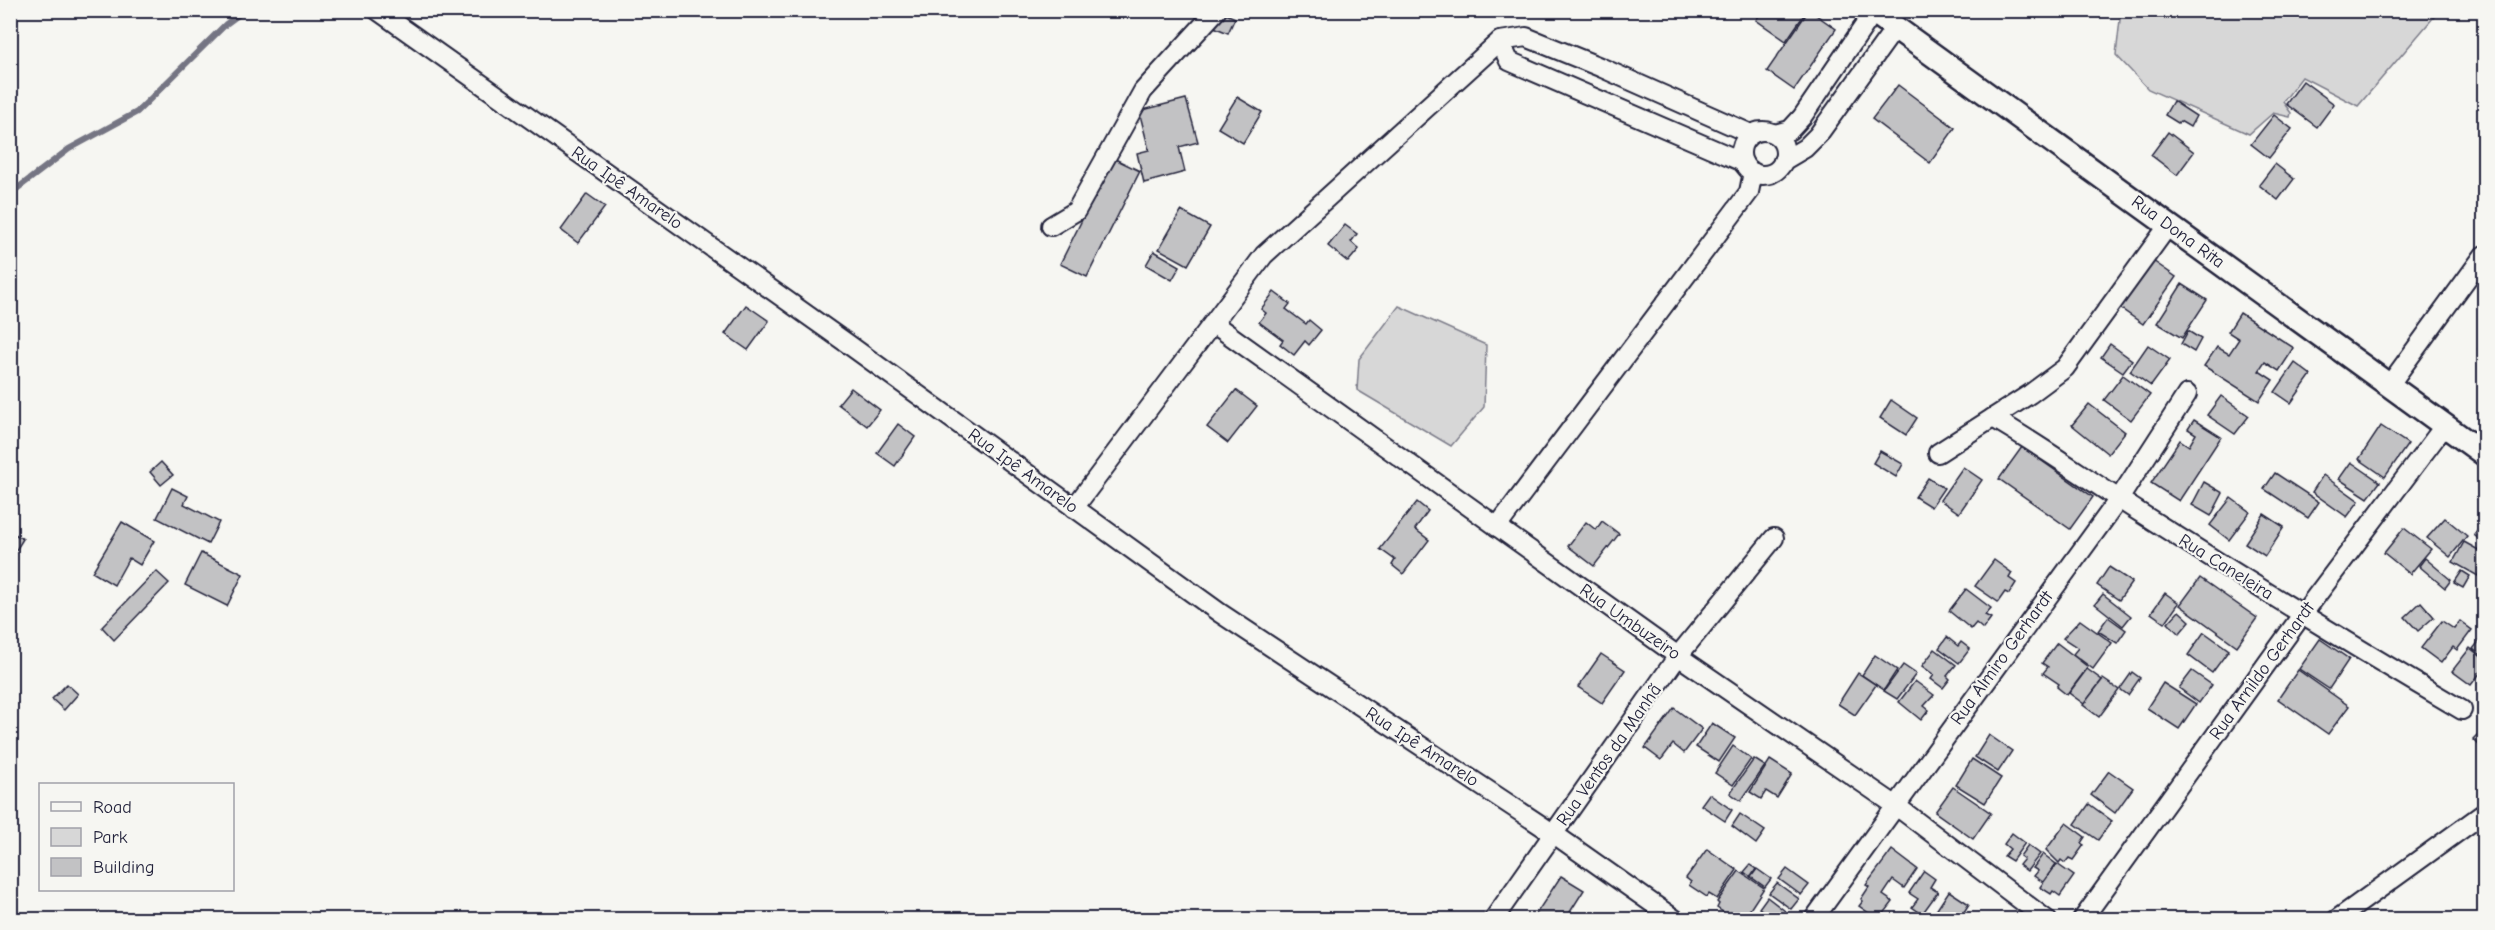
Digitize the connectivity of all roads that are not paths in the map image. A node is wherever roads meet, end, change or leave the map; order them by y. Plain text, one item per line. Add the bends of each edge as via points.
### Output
1 (377, 10) edge
2 (1216, 10) edge
3 (1873, 11) edge
4 (1895, 28) junction
5 (1500, 41) junction
6 (1600, 67) junction
7 (1586, 93) junction
8 (1752, 134) junction
9 (1775, 134) junction
10 (1783, 161) junction
11 (1748, 167) junction
12 (1051, 226) dead end
13 (2168, 226) junction
14 (2484, 255) edge
15 (1214, 324) junction
16 (2390, 384) junction
17 (2187, 394) dead end
18 (1993, 418) junction
19 (2445, 425) junction
20 (1938, 453) dead end
21 (2484, 454) edge
22 (2119, 499) junction
23 (1074, 508) junction
24 (1497, 527) junction
25 (1774, 538) dead end
26 (2302, 615) junction
27 (1678, 656) junction
28 (2462, 710) dead end
29 (1895, 805) junction
30 (2484, 813) edge
31 (1554, 834) junction
32 (1493, 920) edge
33 (1676, 920) edge
34 (1813, 920) edge
35 (2047, 920) edge
36 (2082, 920) edge
37 (2336, 920) edge

1 - 23 street, Rua Ipê Amarelo
2 - 12 street via 1143,91 1076,211
3 - 4 main road, Rua Dona Rita
3 - 9 street via 1802,117 1790,130
4 - 10 street via 1818,135
4 - 13 main road, Rua Dona Rita
5 - 6 street via 1526,37
5 - 7 street via 1509,61
5 - 15 street via 1264,255
6 - 7 street
6 - 8 street
7 - 11 street
8 - 9 street
8 - 11 street via 1742,147
9 - 10 street via 1784,148
10 - 11 street via 1768,174
11 - 24 street via 1749,192
13 - 16 main road, Rua Dona Rita
13 - 18 street via 2065,368
14 - 16 street
15 - 23 street
15 - 24 street, Rua Umbuzeiro
16 - 19 main road, Rua Dona Rita
17 - 22 street, Rua Almiro Gerhardt
18 - 20 street
18 - 22 street, Rua Caneleira
19 - 21 main road, Rua Dona Rita
19 - 26 street, Rua Arnildo Gerhardt
22 - 26 street, Rua Caneleira
22 - 29 street, Rua Almiro Gerhardt
23 - 31 street, Rua Ipê Amarelo via 1220,613
24 - 27 street, Rua Umbuzeiro
25 - 27 street, Rua Ventos da Manhã
26 - 28 street, Rua Caneleira
26 - 36 street, Rua Arnildo Gerhardt
27 - 29 street, Rua Umbuzeiro
27 - 31 street, Rua Ventos da Manhã
29 - 34 street, Rua Almiro Gerhardt
29 - 35 street, Rua Umbuzeiro
30 - 37 street
31 - 32 street, Rua Ventos da Manhã
31 - 33 street, Rua Ipê Amarelo

